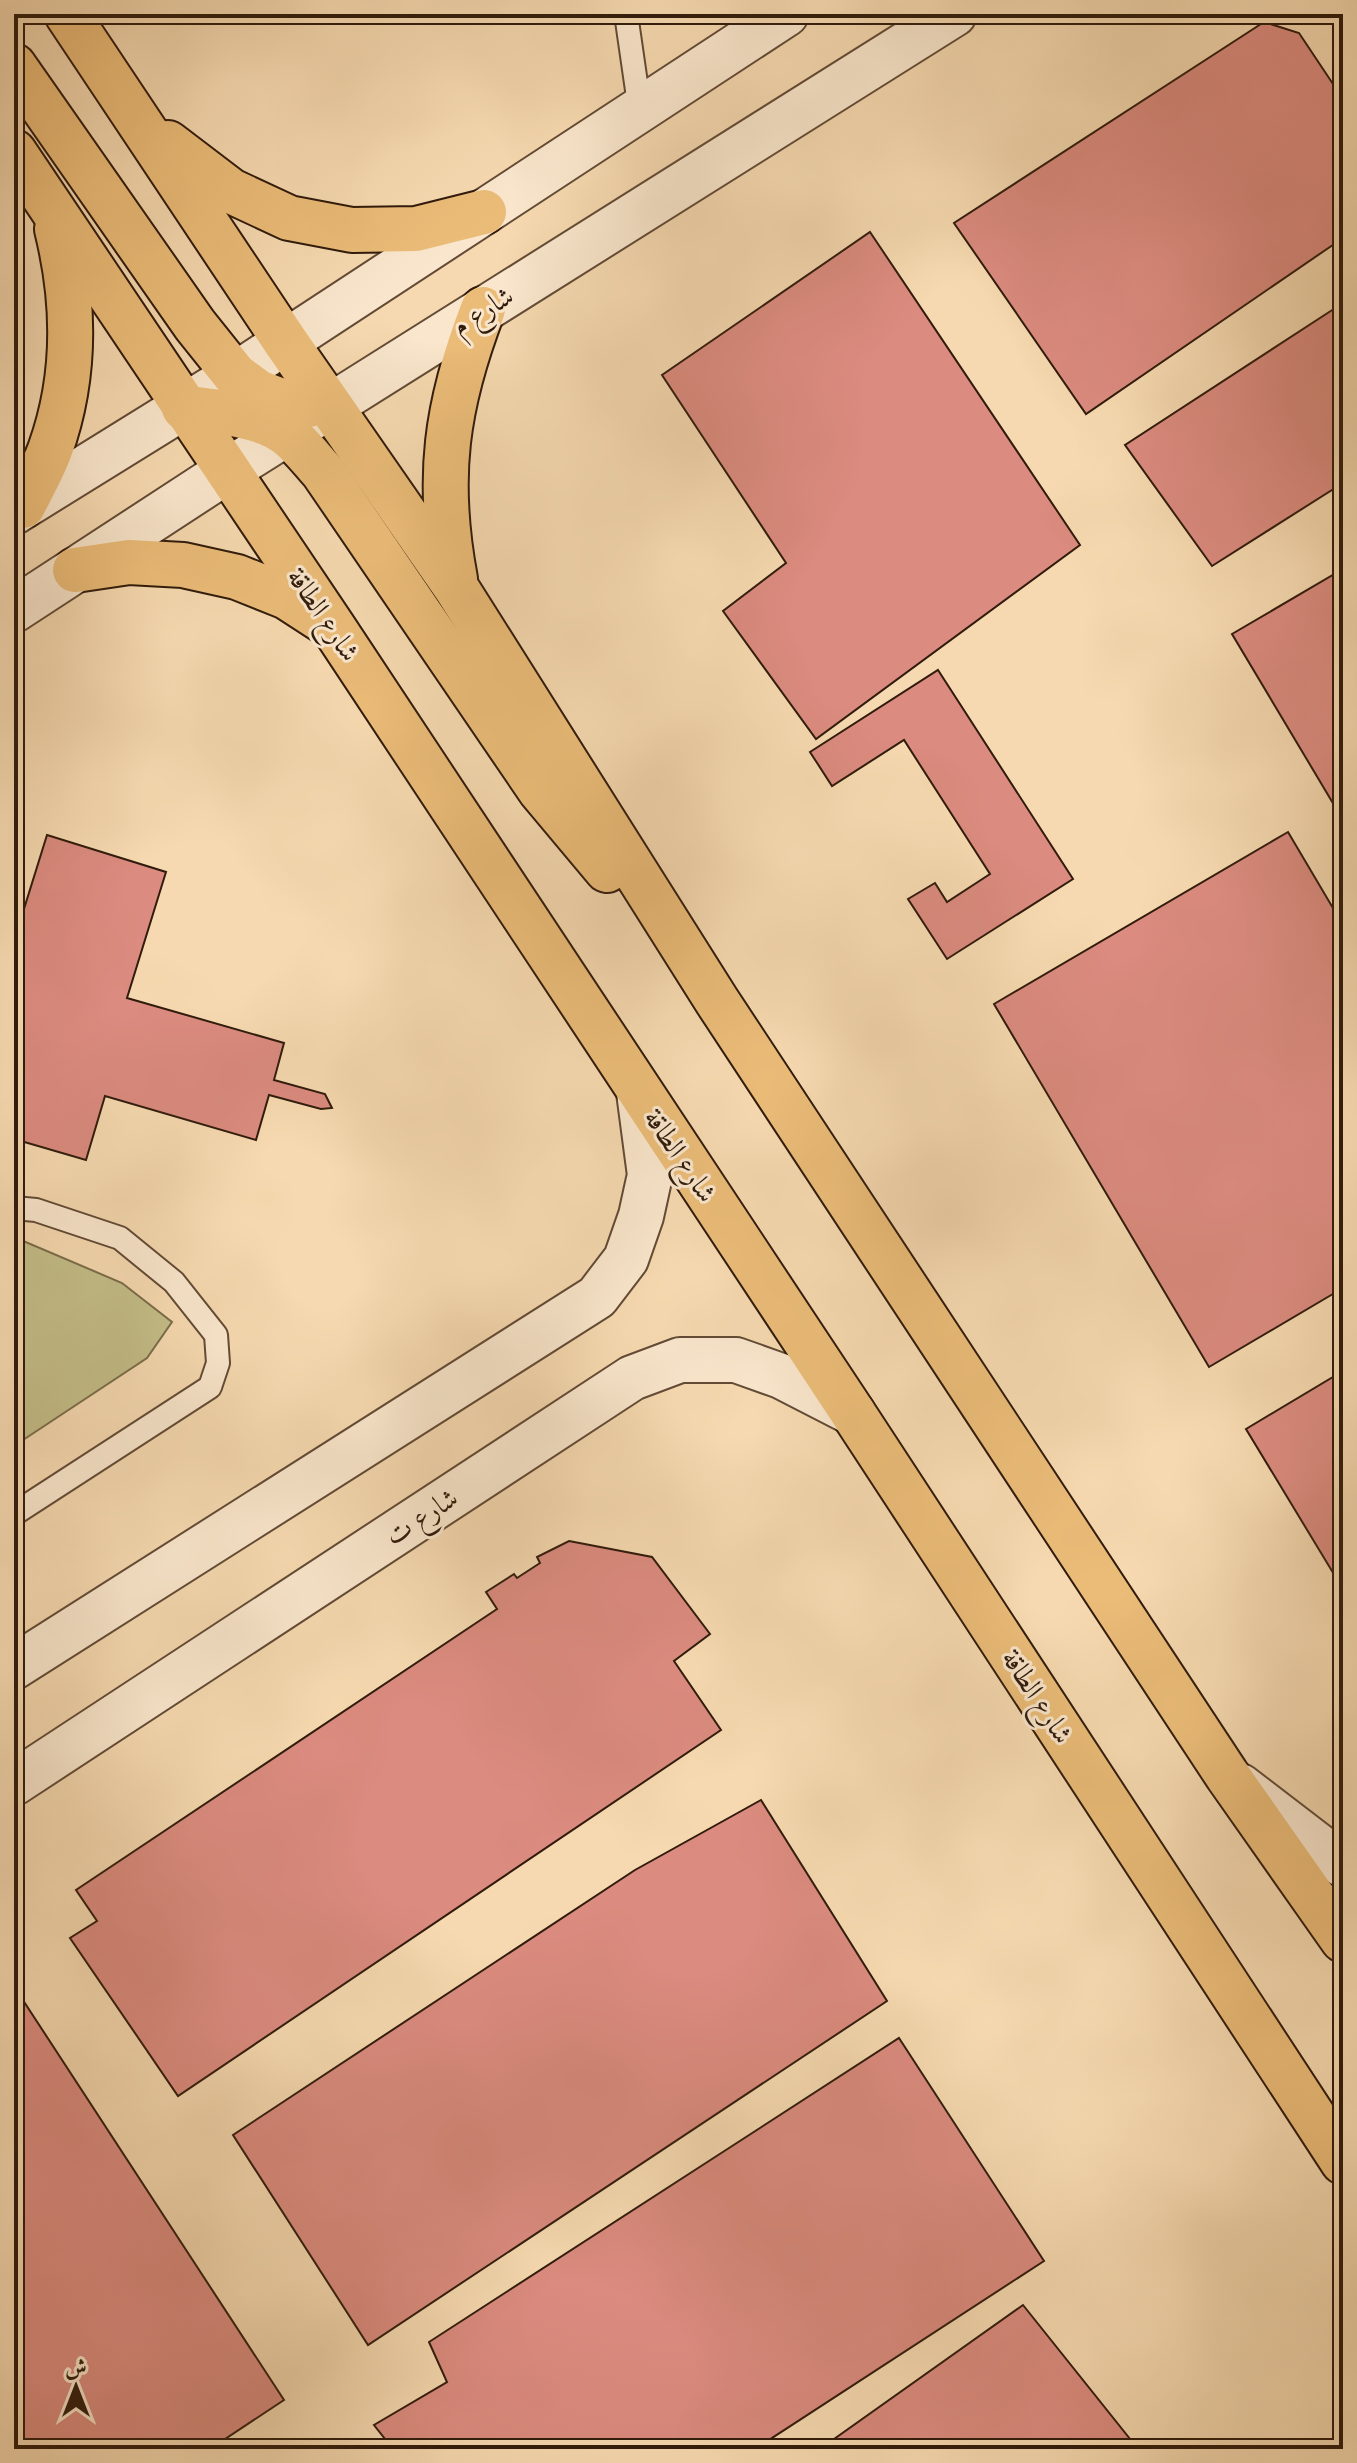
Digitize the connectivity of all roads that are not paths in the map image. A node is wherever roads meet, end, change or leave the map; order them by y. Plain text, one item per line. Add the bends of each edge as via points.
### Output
1 (67, 14) edge
2 (626, 14) edge
3 (786, 14) edge
4 (954, 14) edge
5 (14, 66) edge
6 (640, 111) junction
7 (134, 114) junction
8 (14, 152) edge
9 (52, 207) junction
10 (484, 212) junction
11 (483, 309) junction
12 (285, 341) junction
13 (235, 375) junction
14 (330, 406) junction
15 (184, 408) junction
16 (287, 434) junction
17 (227, 471) junction
18 (19, 509) edge
19 (75, 570) junction
20 (457, 589) junction
21 (14, 610) edge
22 (333, 627) junction
23 (717, 1001) junction
24 (639, 1092) junction
25 (14, 1208) edge
26 (853, 1413) junction
27 (14, 1514) edge
28 (14, 1667) edge
29 (1227, 1775) junction
30 (14, 1783) edge
31 (1343, 1865) edge
32 (1343, 1940) edge
33 (1343, 2162) edge

1 - 7 main road
2 - 6 lane
3 - 6 street
4 - 11 street, شارع م
5 - 13 main road
6 - 10 street
7 - 10 main road via 231,191 289,218 352,230 416,229
7 - 12 main road
8 - 9 main road, شارع الطاقة
9 - 15 main road, شارع الطاقة
9 - 18 main road via 67,267 71,329 66,391 50,450
10 - 12 street
11 - 14 street, شارع م
11 - 20 main road via 453,400 446,447 444,495
12 - 13 street
12 - 14 main road
13 - 14 main road via 258,392 287,403
13 - 15 street
14 - 16 street, شارع م
14 - 20 main road
15 - 16 main road via 228,412
15 - 17 main road, شارع الطاقة
15 - 18 street
16 - 17 street, شارع م
16 - 23 main road via 323,472 540,790
17 - 19 street, شارع م
17 - 22 main road, شارع الطاقة
19 - 21 street, شارع م
19 - 22 main road via 129,562 183,565 237,577 287,597
20 - 23 main road
22 - 24 main road, شارع الطاقة
23 - 29 main road
24 - 26 main road, شارع الطاقة
24 - 28 street via 650,1175 626,1259 597,1297
25 - 27 lane via 36,1210 120,1238 174,1282 216,1335 218,1363 210,1387
26 - 30 street, شارع ت via 736,1360 680,1360 632,1378
26 - 33 main road, شارع الطاقة
29 - 31 street
29 - 32 main road

